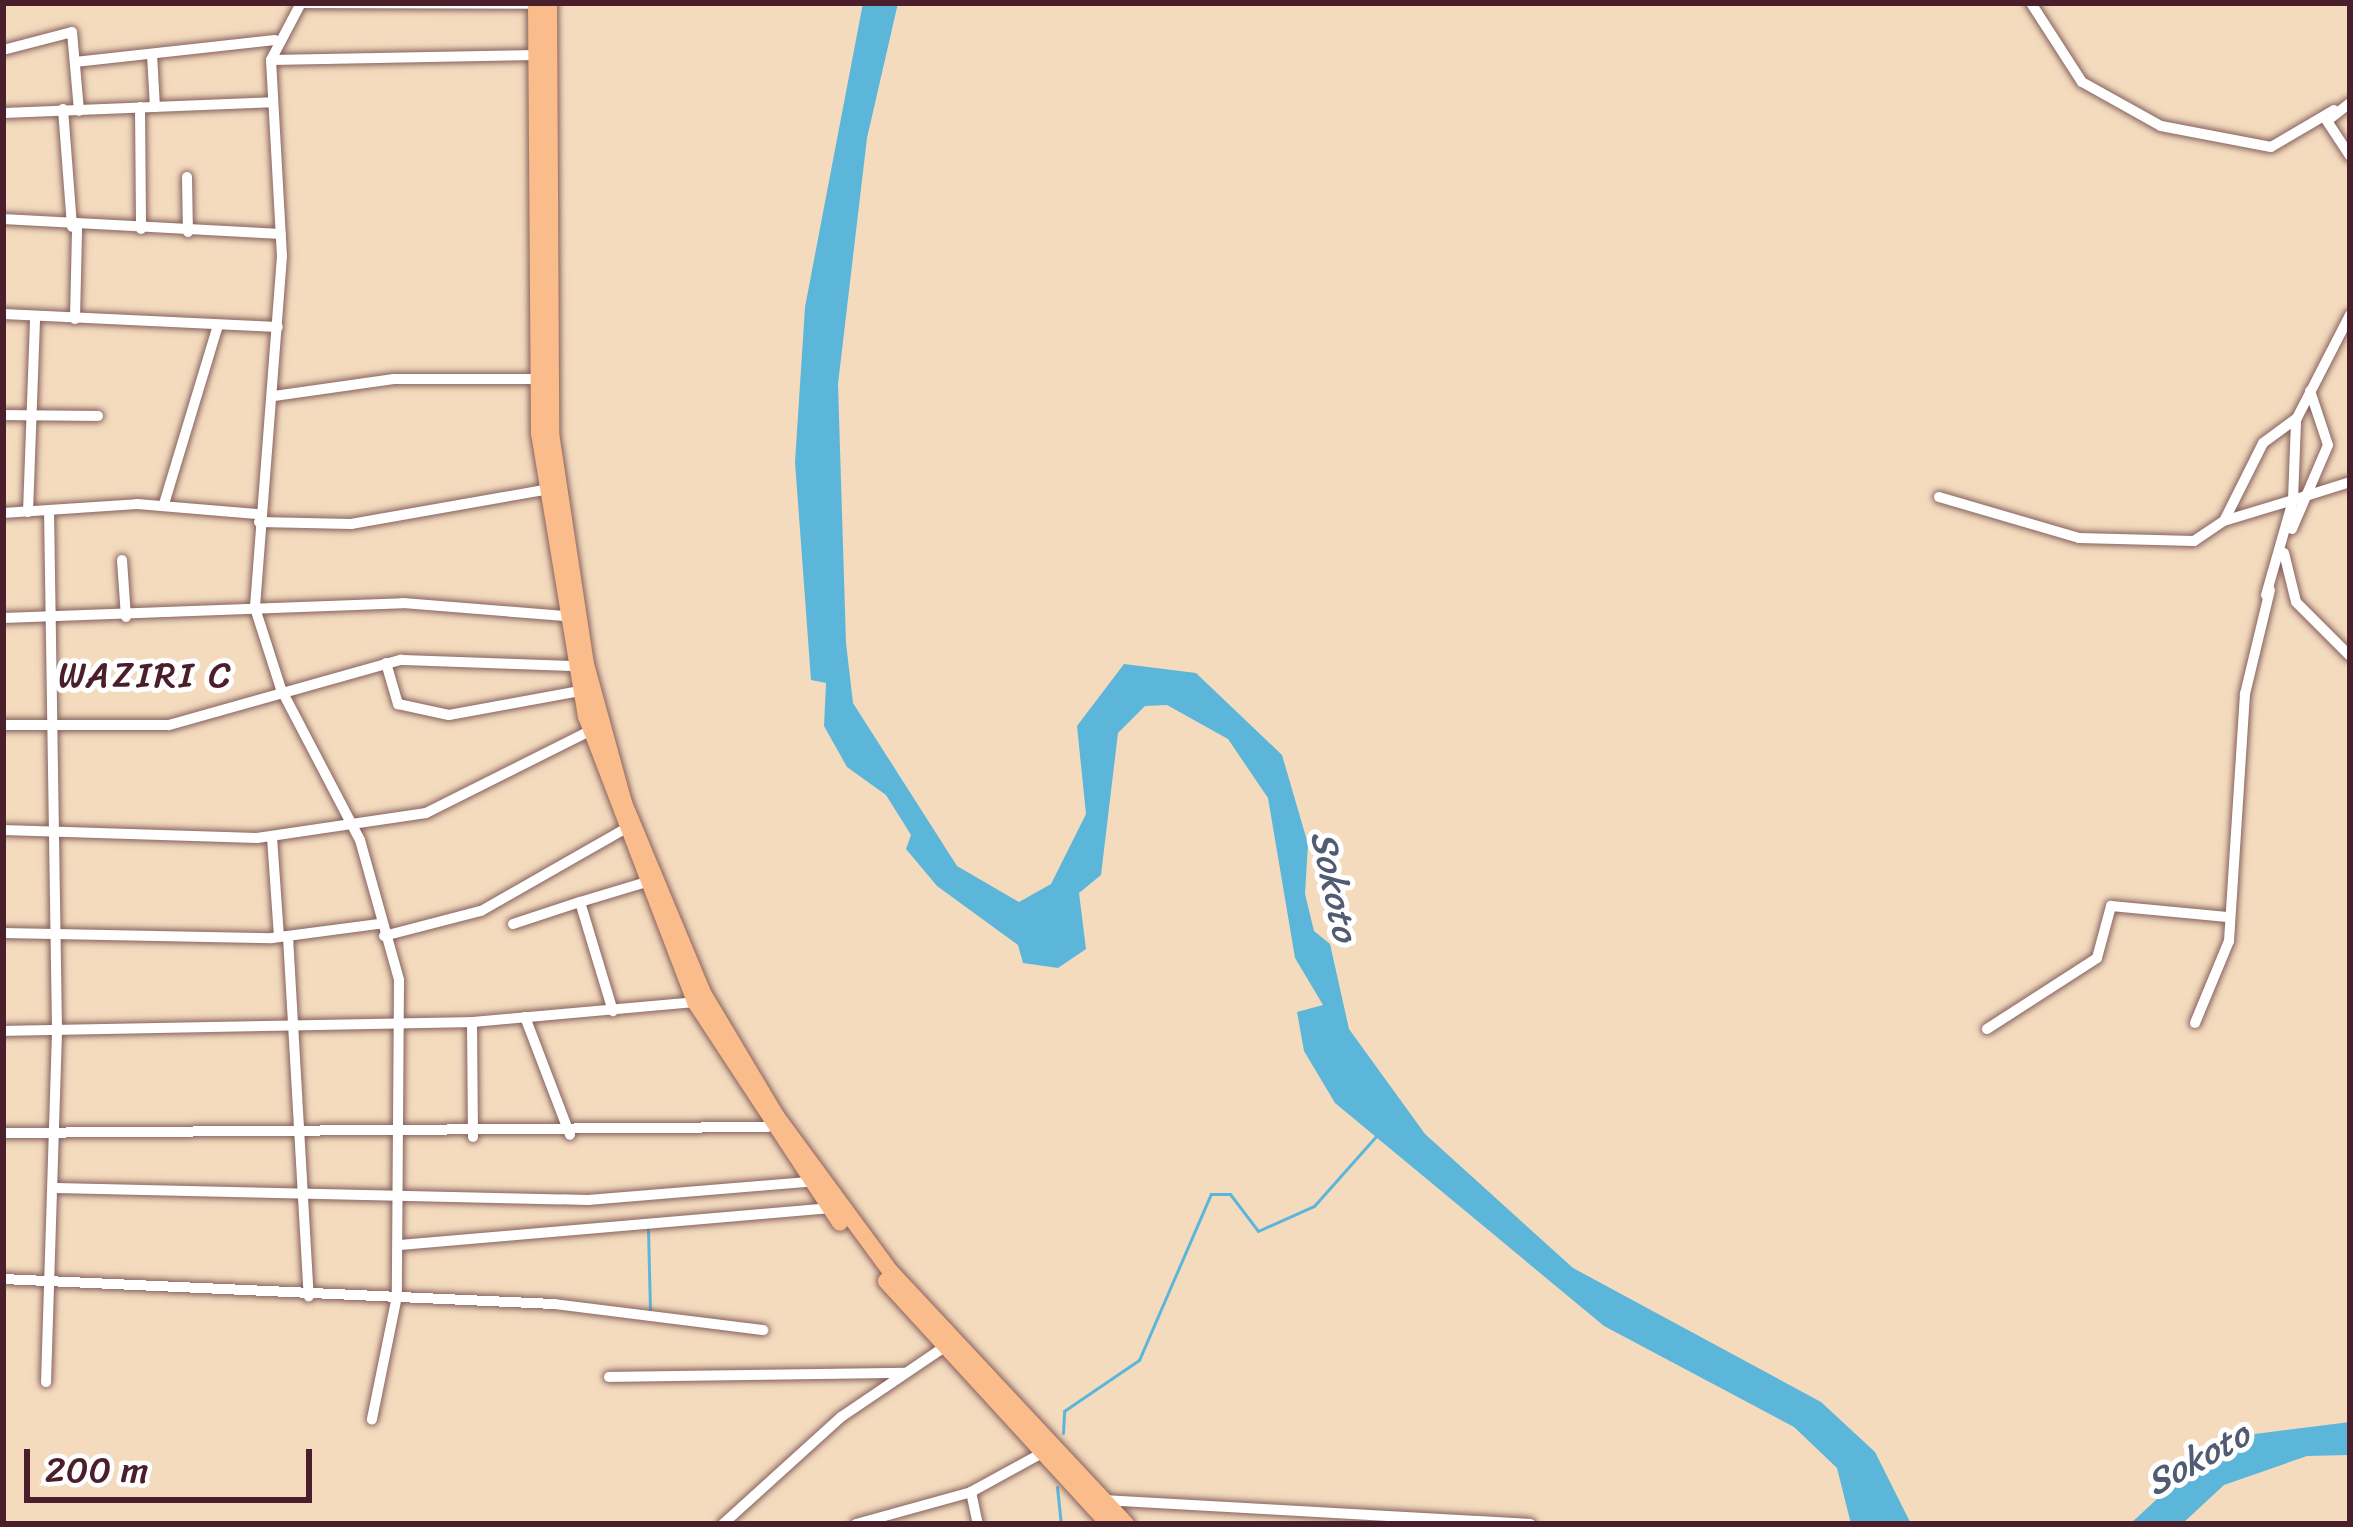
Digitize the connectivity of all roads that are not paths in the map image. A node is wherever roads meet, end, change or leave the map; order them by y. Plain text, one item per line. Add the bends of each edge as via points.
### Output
1 (302, 3) edge
2 (536, 3) edge
3 (549, 3) edge
4 (2031, 3) edge
5 (275, 40) junction
6 (3, 50) edge
7 (152, 54) junction
8 (536, 55) junction
9 (272, 60) junction
10 (75, 62) junction
11 (273, 102) junction
12 (2350, 103) edge
13 (140, 106) junction
14 (155, 106) junction
15 (63, 109) junction
16 (2334, 110) junction
17 (80, 111) junction
18 (3, 113) edge
19 (2350, 157) edge
20 (187, 177) dead end
21 (3, 219) edge
22 (75, 227) junction
23 (142, 229) junction
24 (188, 232) junction
25 (280, 234) junction
26 (3, 314) edge
27 (2350, 315) edge
28 (35, 318) junction
29 (75, 319) junction
30 (218, 325) junction
31 (278, 327) junction
32 (537, 379) junction
33 (2310, 391) junction
34 (274, 397) junction
35 (3, 415) edge
36 (30, 416) junction
37 (98, 416) dead end
38 (2297, 418) junction
39 (2350, 482) edge
40 (544, 490) junction
41 (2312, 493) junction
42 (1939, 497) dead end
43 (2293, 500) junction
44 (164, 504) junction
45 (49, 510) junction
46 (28, 512) junction
47 (3, 513) edge
48 (258, 518) junction
49 (2224, 521) junction
50 (2292, 529) junction
51 (2284, 553) junction
52 (122, 560) dead end
53 (2270, 590) junction
54 (2260, 602) dead end
55 (256, 608) junction
56 (564, 616) junction
57 (126, 617) junction
58 (3, 618) edge
59 (52, 619) junction
60 (2350, 656) edge
61 (386, 663) junction
62 (574, 666) junction
63 (281, 689) junction
64 (580, 691) junction
65 (53, 724) junction
66 (3, 725) edge
67 (590, 731) junction
68 (351, 823) junction
69 (56, 829) junction
70 (3, 830) edge
71 (623, 830) junction
72 (272, 837) junction
73 (643, 884) junction
74 (580, 902) junction
75 (2227, 917) junction
76 (513, 924) dead end
77 (381, 930) junction
78 (3, 934) edge
79 (57, 934) junction
80 (283, 937) junction
81 (695, 1002) junction
82 (613, 1011) junction
83 (525, 1017) junction
84 (472, 1022) junction
85 (402, 1023) junction
86 (2194, 1023) dead end
87 (296, 1025) junction
88 (1988, 1028) dead end
89 (57, 1030) junction
90 (3, 1031) edge
91 (768, 1127) junction
92 (3, 1133) edge
93 (54, 1134) junction
94 (401, 1135) junction
95 (570, 1136) junction
96 (472, 1137) junction
97 (305, 1138) junction
98 (808, 1182) junction
99 (56, 1188) junction
100 (401, 1193) junction
101 (310, 1196) junction
102 (829, 1208) junction
103 (399, 1245) junction
104 (3, 1279) edge
105 (48, 1280) junction
106 (309, 1296) junction
107 (397, 1296) junction
108 (763, 1330) dead end
109 (944, 1348) junction
110 (903, 1373) junction
111 (609, 1377) dead end
112 (46, 1382) dead end
113 (372, 1419) dead end
114 (1044, 1436) junction
115 (1046, 1458) junction
116 (971, 1492) junction
117 (1103, 1499) junction
118 (916, 1518) edge
119 (722, 1524) edge
120 (860, 1524) edge
121 (978, 1524) edge
122 (1109, 1524) edge
123 (1126, 1524) edge
124 (1530, 1524) edge

1 - 2 street
1 - 5 street
2 - 8 main road
3 - 114 main road via 551,433 579,630 624,802 704,993 777,1117 891,1272
4 - 16 street via 2081,82 2161,126 2271,147
5 - 7 street
5 - 9 street
6 - 10 street via 72,32
7 - 10 street
7 - 14 street
8 - 9 street
8 - 32 main road
9 - 11 street
10 - 17 street
11 - 14 street
11 - 25 street
12 - 16 street
13 - 14 street
13 - 17 street
13 - 23 street
15 - 17 street
15 - 18 street
15 - 22 street
16 - 19 street via 2329,127
20 - 24 street
21 - 22 street
22 - 23 street
22 - 29 street
23 - 24 street
24 - 25 street
25 - 31 street
26 - 28 street
27 - 33 street
28 - 29 street
28 - 36 street
29 - 30 street
30 - 31 street
30 - 44 street
31 - 34 street
32 - 34 street via 381,380
32 - 40 main road
33 - 38 street
33 - 41 street via 2328,445
34 - 48 street
35 - 36 street
36 - 37 street
36 - 46 street
38 - 43 street via 2286,465
38 - 49 street via 2263,443
39 - 41 street
40 - 48 street via 351,524
40 - 56 main road
41 - 43 street
41 - 50 street
42 - 49 street via 2105,542 2194,541
43 - 49 street
43 - 50 street
44 - 45 street
44 - 48 street
45 - 46 street
45 - 59 street
46 - 47 street
48 - 55 street
50 - 51 street
51 - 53 street
51 - 60 street via 2296,602
52 - 57 street
53 - 54 street
53 - 75 street via 2245,694 2232,812 2240,874
55 - 56 street via 403,603
55 - 57 street
55 - 63 street
56 - 62 main road
57 - 59 street
58 - 59 street
59 - 65 street
61 - 62 street
61 - 63 street
61 - 64 street via 398,704 449,716
62 - 64 main road
63 - 65 street via 170,725
63 - 68 street
64 - 67 main road
65 - 66 street
65 - 69 street
67 - 68 street via 451,808
67 - 71 main road
68 - 72 street
68 - 77 street
69 - 70 street
69 - 72 street
69 - 79 street
71 - 73 main road
71 - 77 street via 481,911
72 - 80 street
73 - 74 street
73 - 81 main road
74 - 76 street
74 - 82 street
75 - 86 street via 2229,941
75 - 88 street via 2111,906 2097,958
77 - 80 street
77 - 85 street
78 - 79 street
79 - 80 street
79 - 89 street
80 - 87 street
81 - 82 street
81 - 91 main road
82 - 83 street
83 - 84 street
83 - 95 street
84 - 85 street
84 - 96 street
85 - 87 street
85 - 94 street
87 - 89 street
87 - 97 street
89 - 90 street
89 - 93 street
91 - 95 street
91 - 98 main road
92 - 93 street
93 - 97 street
93 - 99 street
94 - 96 street
94 - 97 street
94 - 100 street
95 - 96 street
97 - 101 street
98 - 100 street via 638,1198
98 - 102 main road
99 - 101 street
99 - 105 street
100 - 101 street
100 - 103 street
101 - 106 street
102 - 103 street
102 - 109 main road
103 - 107 street
104 - 105 street
105 - 106 street
105 - 112 street
106 - 107 street
107 - 108 street
107 - 113 street
109 - 110 street
109 - 115 main road
110 - 111 street
110 - 119 street
114 - 115 street
114 - 117 main road
115 - 116 street
115 - 122 main road
116 - 118 street
116 - 121 street
117 - 123 main road
117 - 124 street
118 - 120 street

